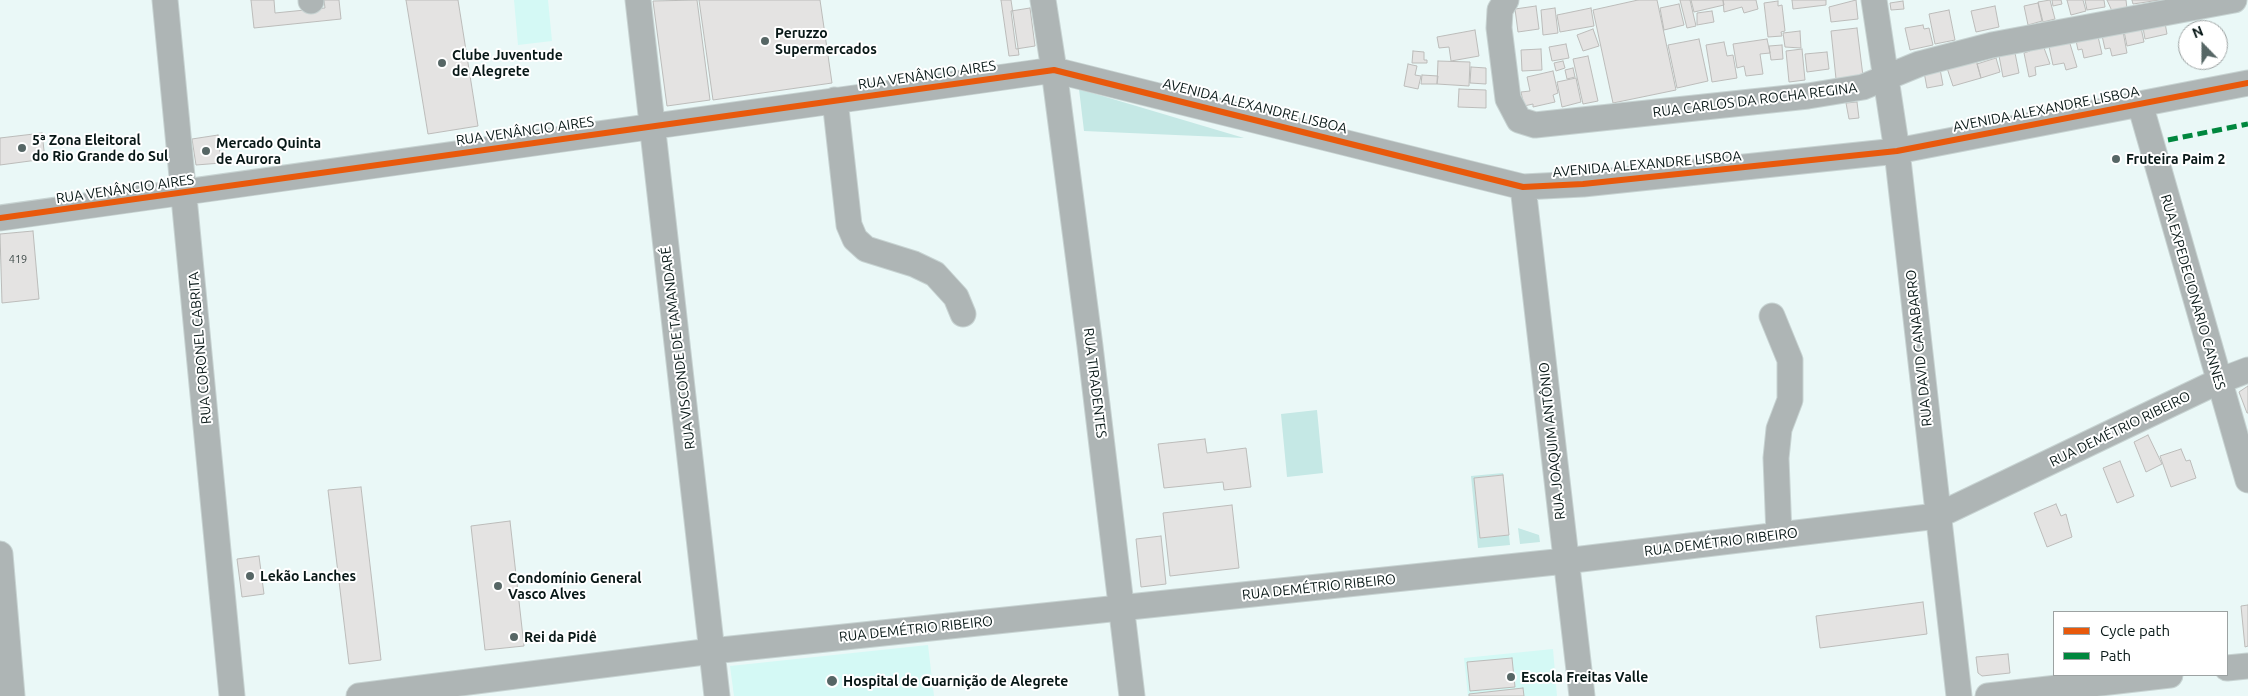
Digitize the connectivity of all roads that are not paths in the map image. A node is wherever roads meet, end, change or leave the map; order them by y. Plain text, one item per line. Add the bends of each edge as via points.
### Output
1 (165, 0) edge
2 (638, 0) edge
3 (1043, 0) edge
4 (1506, 0) edge
5 (1874, 0) edge
6 (2234, 0) edge
7 (1054, 70) junction
8 (1886, 78) junction
9 (2248, 83) edge
10 (835, 100) junction
11 (2140, 104) junction
12 (652, 125) junction
13 (1897, 151) junction
14 (1523, 186) junction
15 (185, 194) junction
16 (0, 218) edge
17 (963, 314) dead end
18 (1772, 316) dead end
19 (2248, 370) edge
20 (2219, 381) junction
21 (2248, 480) edge
22 (1937, 516) junction
23 (1779, 535) junction
24 (0, 554) edge
25 (1565, 561) junction
26 (1122, 608) junction
27 (712, 650) junction
28 (2248, 666) edge
29 (2228, 668) edge
30 (2161, 676) edge
31 (12, 696) edge
32 (232, 696) edge
33 (359, 696) edge
34 (717, 696) edge
35 (1132, 696) edge
36 (1582, 696) edge
37 (1959, 696) edge
38 (1988, 696) edge

1 - 15 street, RUA CORONEL CABRITA
2 - 12 street, RUA VISCONDE DE TAMANDARÉ
3 - 7 street
4 - 8 street, RUA CARLOS DA ROCHA REGINA via 1500,10 1499,28 1508,99 1518,120 1534,125 1808,96 1863,87
5 - 8 street, RUA DAVID CANABARRO
6 - 8 street, RUA CARLOS DA ROCHA REGINA via 1992,45 1918,64
7 - 10 street, RUA VENÂNCIO AIRES
7 - 14 street, AVENIDA ALEXANDRE LISBOA
7 - 26 street, RUA TIRADENTES
8 - 13 street, RUA DAVID CANABARRO
9 - 11 street, AVENIDA ALEXANDRE LISBOA
10 - 12 street, RUA VENÂNCIO AIRES
10 - 17 street via 850,225 855,238 866,249 934,274 956,297
11 - 13 street, AVENIDA ALEXANDRE LISBOA
11 - 20 street, RUA EXPEDECIONARIO CANNES
12 - 15 street, RUA VENÂNCIO AIRES
12 - 27 street, RUA VISCONDE DE TAMANDARÉ
13 - 14 street, AVENIDA ALEXANDRE LISBOA via 1583,184
13 - 22 street, RUA DAVID CANABARRO
14 - 25 street, RUA JOAQUIM ANTÔNIO
15 - 16 street, RUA VENÂNCIO AIRES
15 - 32 street, RUA CORONEL CABRITA
18 - 23 street via 1790,360 1790,400 1779,429 1776,458
19 - 20 street, RUA DEMÉTRIO RIBEIRO
20 - 21 street, RUA EXPEDECIONARIO CANNES
20 - 22 street, RUA DEMÉTRIO RIBEIRO
22 - 23 street, RUA DEMÉTRIO RIBEIRO
22 - 37 street, RUA DAVID CANABARRO
23 - 25 street, RUA DEMÉTRIO RIBEIRO
24 - 31 street
25 - 26 street, RUA DEMÉTRIO RIBEIRO via 1516,555
25 - 36 street, RUA JOAQUIM ANTÔNIO
26 - 27 street, RUA DEMÉTRIO RIBEIRO
26 - 35 street, RUA TIRADENTES
27 - 33 street, RUA DEMÉTRIO RIBEIRO
27 - 34 street, RUA VISCONDE DE TAMANDARÉ
28 - 29 street
30 - 38 street

